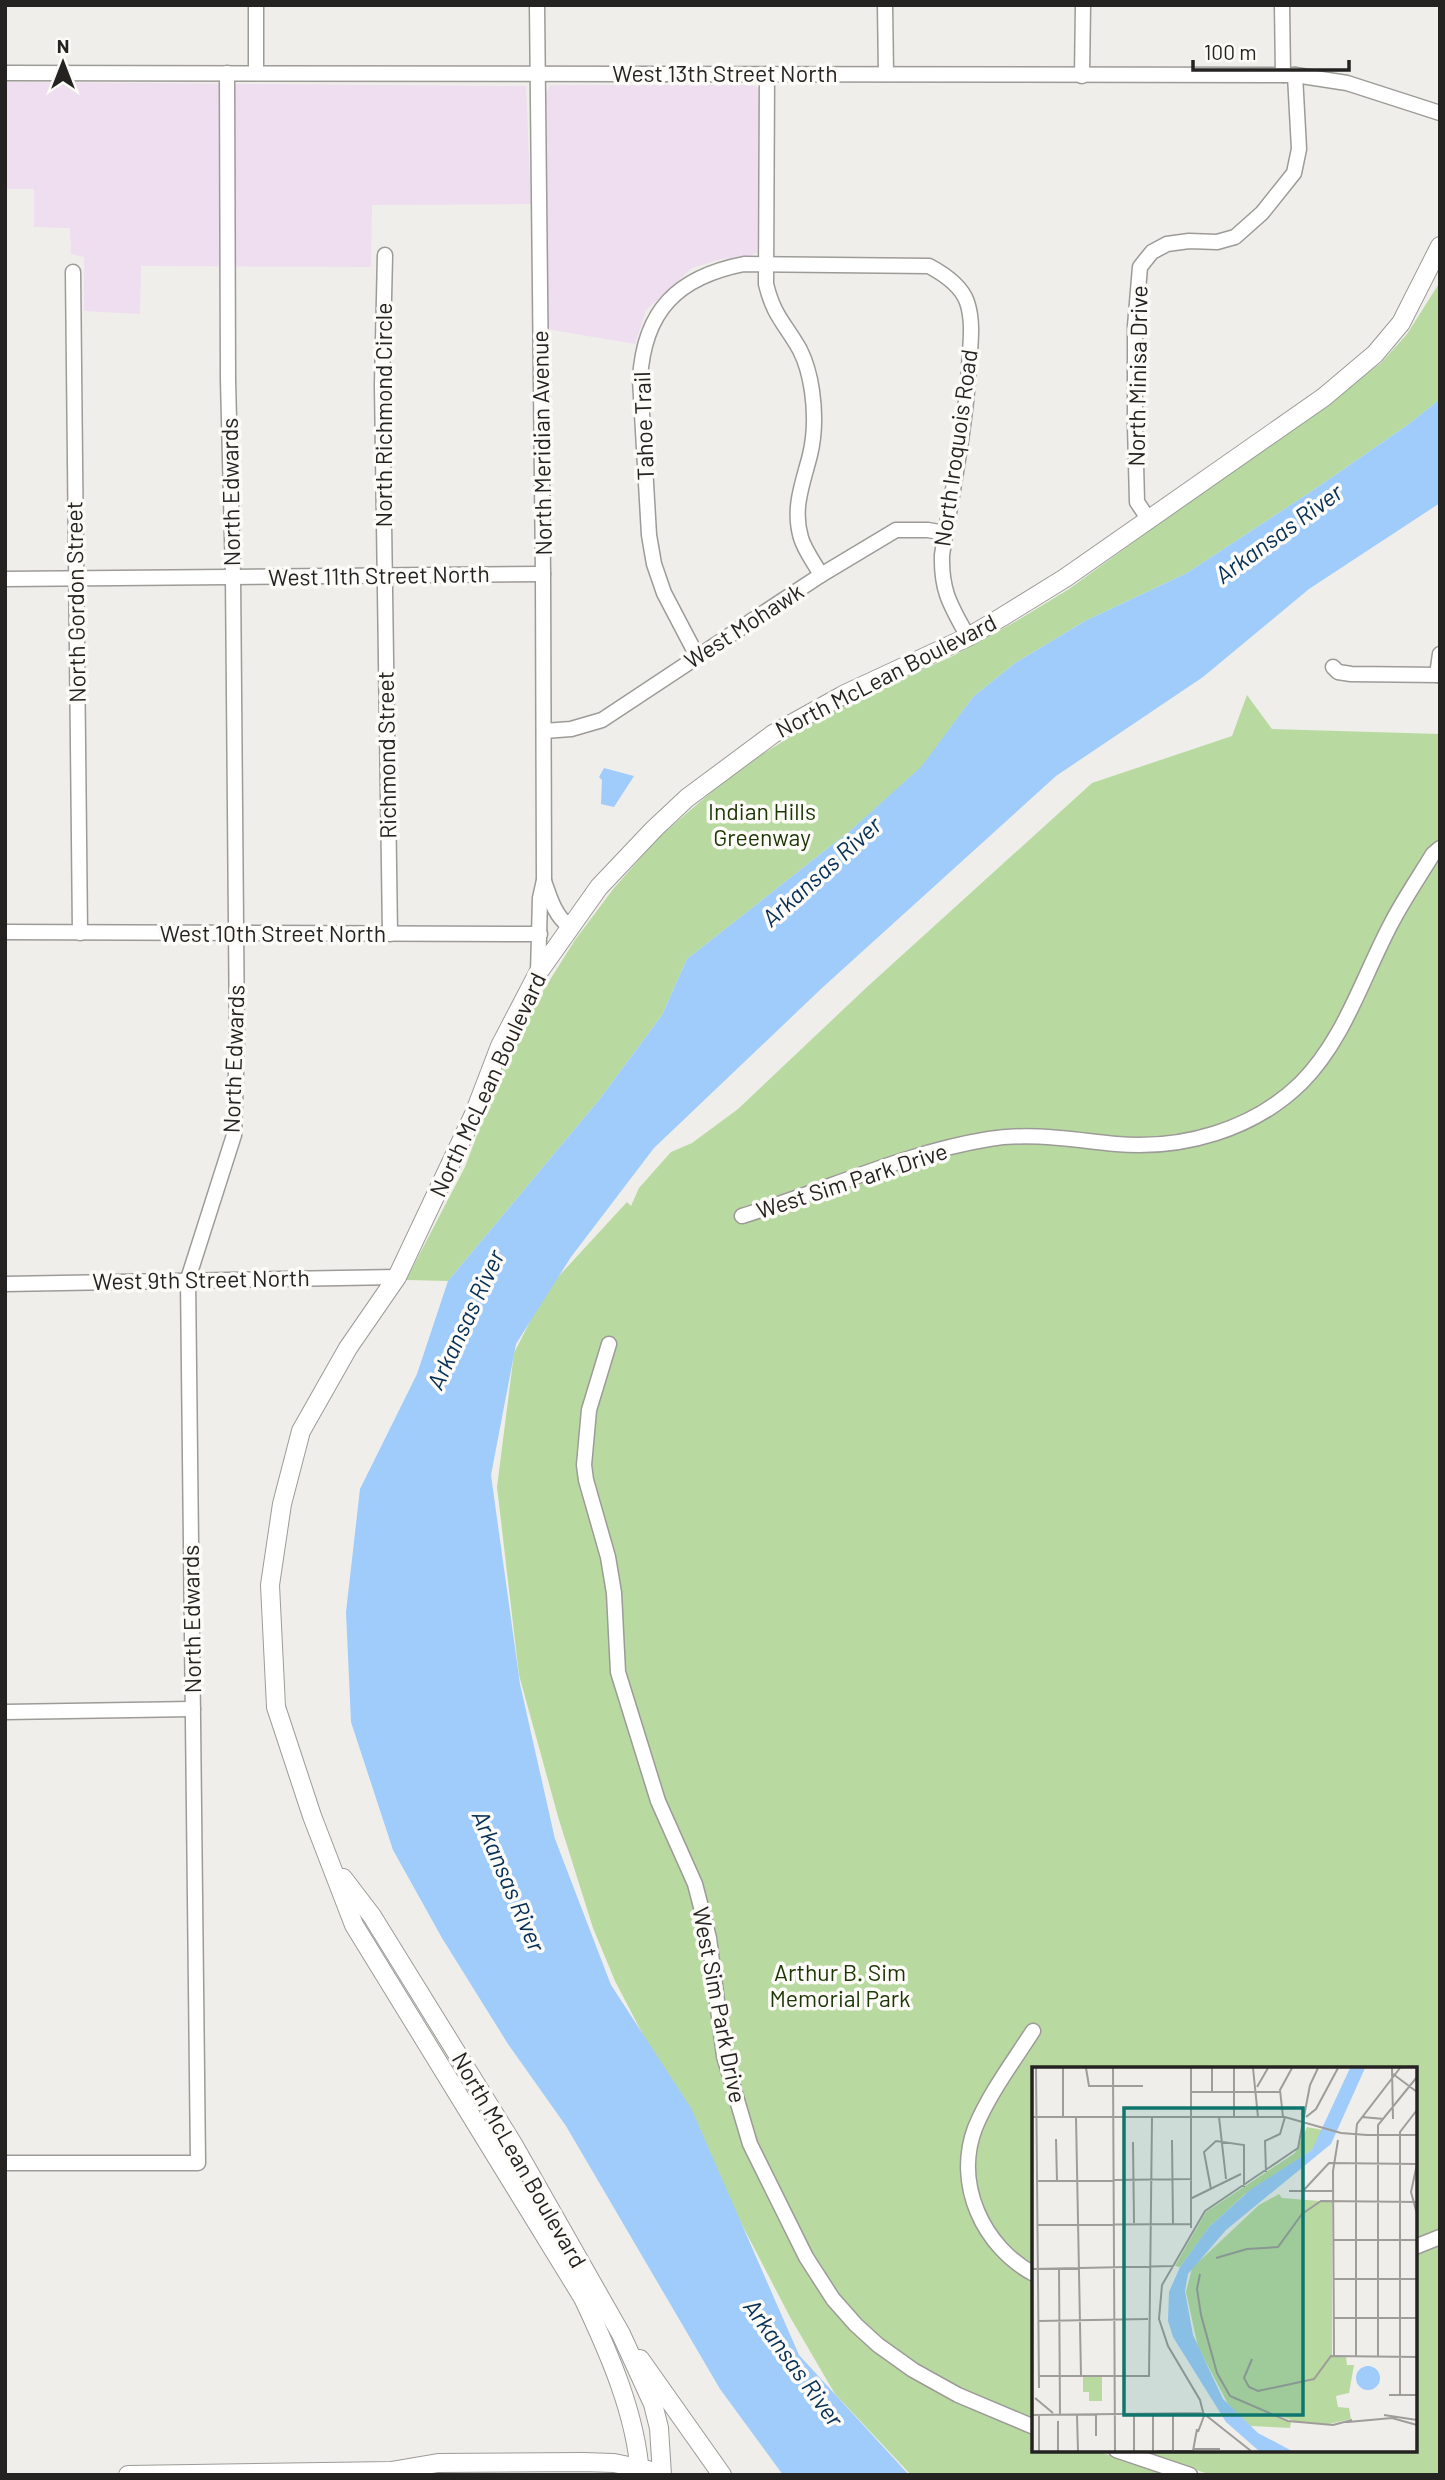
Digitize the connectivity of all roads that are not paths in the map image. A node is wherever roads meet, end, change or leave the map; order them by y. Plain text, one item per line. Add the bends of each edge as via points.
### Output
1 (256, 5) edge
2 (537, 5) edge
3 (885, 5) edge
4 (1083, 5) edge
5 (1282, 5) edge
6 (5, 73) edge
7 (227, 73) junction
8 (257, 73) junction
9 (537, 74) junction
10 (767, 74) junction
11 (886, 74) junction
12 (1289, 75) junction
13 (1082, 76) junction
14 (1440, 113) edge
15 (1440, 246) edge
16 (386, 255) dead end
17 (766, 264) junction
18 (73, 272) dead end
19 (1149, 520) junction
20 (945, 533) junction
21 (543, 574) junction
22 (821, 575) junction
23 (384, 576) junction
24 (233, 577) junction
25 (76, 578) junction
26 (5, 579) edge
27 (968, 637) junction
28 (1440, 654) edge
29 (697, 656) junction
30 (1333, 667) dead end
31 (1439, 676) edge
32 (544, 731) junction
33 (1440, 848) edge
34 (544, 880) junction
35 (569, 926) junction
36 (5, 932) edge
37 (80, 933) junction
38 (236, 933) junction
39 (540, 933) junction
40 (390, 934) junction
41 (538, 973) junction
42 (742, 1216) dead end
43 (397, 1277) junction
44 (188, 1279) junction
45 (5, 1284) edge
46 (609, 1344) dead end
47 (193, 1709) junction
48 (5, 1712) edge
49 (332, 1864) junction
50 (1032, 2031) dead end
51 (5, 2163) edge
52 (1440, 2237) edge
53 (1417, 2246) edge
54 (1032, 2273) edge
55 (621, 2334) junction
56 (1032, 2426) edge
57 (1122, 2452) edge
58 (640, 2471) edge
59 (391, 2473) edge
60 (231, 2474) edge
61 (663, 2474) edge
62 (128, 2475) edge
63 (410, 2475) edge
64 (722, 2475) edge
65 (1190, 2475) edge

1 - 8 street
2 - 9 street, North Meridian Avenue
3 - 11 street
4 - 13 street
5 - 12 street, North Minisa Drive
6 - 7 street, West 13th Street North
7 - 8 street, West 13th Street North
7 - 24 street, North Edwards
8 - 9 street, West 13th Street North
9 - 10 street, West 13th Street North
9 - 21 street, North Meridian Avenue
10 - 11 street, West 13th Street North
10 - 17 street
11 - 13 street, West 13th Street North
12 - 13 street, West 13th Street North
12 - 14 street, West 13th Street North via 1347,83
12 - 19 street, North Minisa Drive via 1299,149 1294,173 1262,213 1235,237 1167,244 1152,252 1140,267 1135,450 1137,502
15 - 19 main road, North McLean Boulevard via 1401,323 1375,354 1324,397
16 - 23 street, North Richmond Circle
17 - 20 street, North Iroquois Road via 929,266 943,273 966,300 972,324 966,411
17 - 22 street via 771,304 800,351 811,387 814,427 797,510 802,541
17 - 29 street, Tahoe Trail via 715,270 674,294 653,323 641,359 654,564
18 - 25 street, North Gordon Street
19 - 27 main road, North McLean Boulevard
20 - 22 street, West Mohawk via 896,530
20 - 27 street, North Iroquois Road via 943,589
21 - 23 street, West 11th Street North
21 - 32 street, North Meridian Avenue
22 - 29 street, West Mohawk
23 - 24 street, West 11th Street North
23 - 40 street, Richmond Street
24 - 25 street, West 11th Street North
24 - 38 street, North Edwards
25 - 26 street, West 11th Street North
25 - 37 street, North Gordon Street
27 - 35 main road, North McLean Boulevard via 845,694 730,764 654,829
28 - 31 street
29 - 32 street, West Mohawk via 602,720
30 - 31 street via 1351,674
32 - 34 street, North Meridian Avenue
33 - 42 street, West Sim Park Drive via 1391,923 1363,986 1321,1058 1303,1082 1240,1125 1160,1145 1047,1136 990,1139 910,1157
34 - 35 street, North Meridian Avenue via 554,908
34 - 39 street, North Meridian Avenue
35 - 41 main road, North McLean Boulevard
36 - 37 street, West 10th Street North
37 - 38 street, West 10th Street North
38 - 40 street, West 10th Street North
38 - 44 street, North Edwards via 234,1135
39 - 40 street, West 10th Street North
39 - 41 street, North Meridian Avenue
41 - 43 main road, North McLean Boulevard via 500,1046 474,1114
43 - 44 street, West 9th Street North
43 - 49 main road, North McLean Boulevard via 348,1348 301,1431 282,1504 271,1584 276,1707
44 - 45 street, West 9th Street North
44 - 47 street, North Edwards
46 - 56 street, West Sim Park Drive via 589,1410 584,1465 608,1556 618,1672 658,1801 695,1884 709,1938 724,2056 750,2144 806,2257 856,2325 913,2370 970,2401
47 - 48 street
47 - 51 street, North Edwards via 198,2163
49 - 55 main road, North McLean Boulevard via 372,1916 513,2144
49 - 58 main road, North McLean Boulevard via 354,1925 583,2298 630,2419
50 - 54 street via 980,2117 968,2166 973,2198 986,2229 1008,2257
52 - 53 street
55 - 61 main road, North McLean Boulevard via 653,2404
55 - 64 main road
57 - 65 street
58 - 59 main road via 583,2462 439,2463
58 - 61 main road
59 - 60 main road
59 - 63 main road
60 - 62 main road

